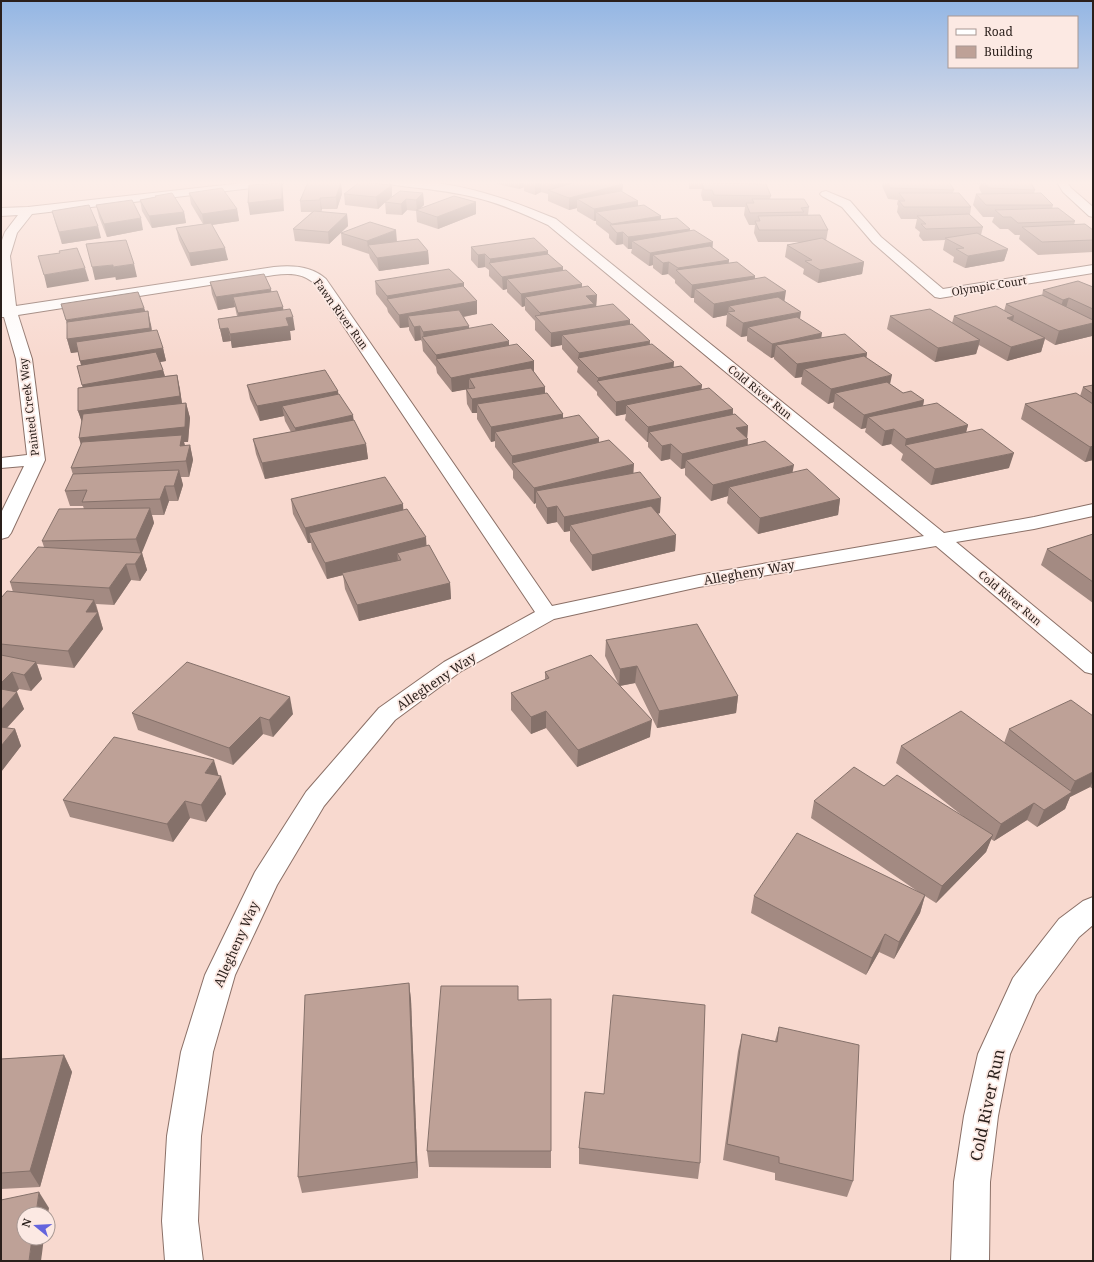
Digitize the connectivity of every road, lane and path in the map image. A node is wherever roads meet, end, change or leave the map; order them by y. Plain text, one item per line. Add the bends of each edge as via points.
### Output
1 (8, 241) edge
2 (575, 241) edge
3 (878, 241) edge
4 (1093, 270) edge
5 (6, 313) edge
6 (36, 460) junction
7 (1, 463) edge
8 (1093, 510) edge
9 (1, 533) edge
10 (939, 538) junction
11 (547, 614) junction
12 (1093, 667) edge
13 (1093, 909) edge
14 (184, 1261) edge
15 (970, 1261) edge

1 - 5 street, Painted Creek Way via 3,256
2 - 10 street, Cold River Run
3 - 4 street, Olympic Court via 940,294
5 - 6 street, Painted Creek Way via 24,359
5 - 11 street, Fawn River Run via 274,271 290,270 312,274 326,288
6 - 7 street
6 - 9 street, Painted Creek Way
8 - 10 street, Allegheny Way via 1034,523
10 - 11 street, Allegheny Way via 699,581
10 - 12 street, Cold River Run
11 - 14 street, Allegheny Way via 452,667 387,714 315,799 265,880 220,975 197,1052 184,1136 180,1221
13 - 15 street, Cold River Run via 1069,928 1024,987 994,1054 981,1116 972,1182

